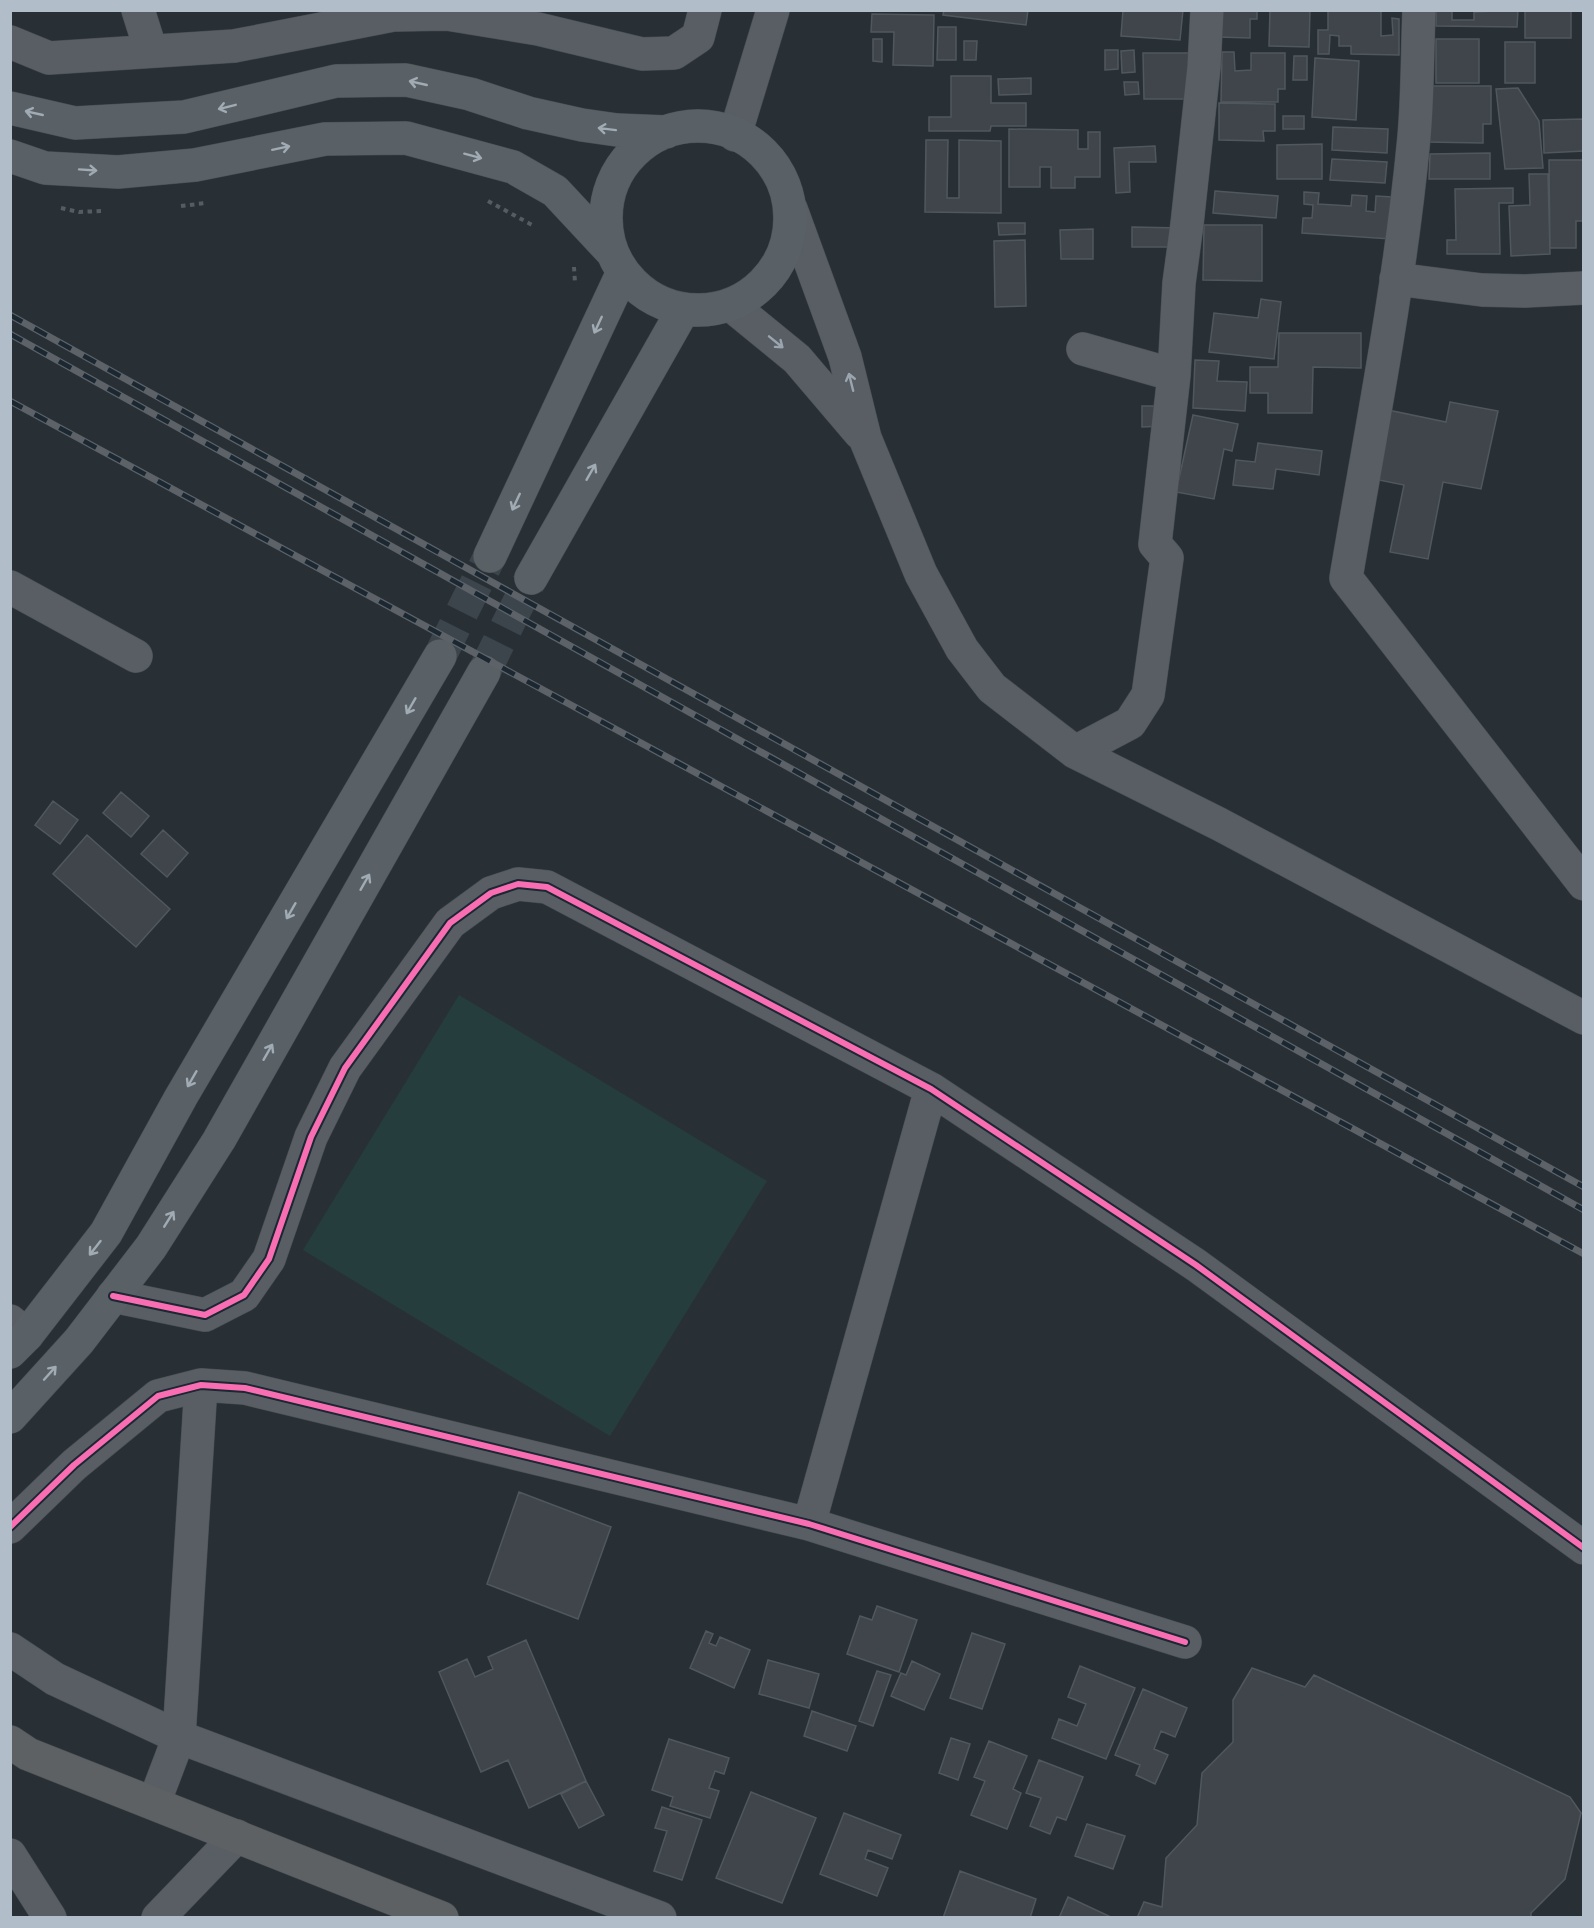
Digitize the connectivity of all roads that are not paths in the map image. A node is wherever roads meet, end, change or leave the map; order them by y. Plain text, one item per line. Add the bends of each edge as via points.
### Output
1 (138, 10) edge
2 (705, 10) edge
3 (773, 10) edge
4 (1207, 10) edge
5 (1419, 10) edge
6 (10, 42) edge
7 (151, 51) junction
8 (10, 108) edge
9 (666, 132) junction
10 (735, 135) junction
11 (10, 156) edge
12 (791, 209) junction
13 (617, 262) junction
14 (1396, 279) junction
15 (1584, 288) edge
16 (731, 305) junction
17 (683, 309) junction
18 (1083, 349) dead end
19 (1174, 375) junction
20 (865, 438) junction
21 (490, 556) tunnel mouth
22 (531, 578) tunnel mouth
23 (10, 587) edge
24 (136, 656) dead end
25 (440, 656) tunnel mouth
26 (484, 672) tunnel mouth
27 (1075, 752) junction
28 (1584, 884) edge
29 (1584, 1018) edge
30 (931, 1089) junction
31 (113, 1296) junction
32 (16, 1336) edge
33 (201, 1385) junction
34 (10, 1417) edge
35 (809, 1524) junction
36 (10, 1527) edge
37 (1584, 1548) edge
38 (1185, 1642) dead end
39 (10, 1648) edge
40 (179, 1737) junction
41 (16, 1749) edge
42 (154, 1803) junction
43 (237, 1836) junction
44 (10, 1855) edge
45 (50, 1917) edge
46 (158, 1917) edge
47 (442, 1917) edge
48 (660, 1917) edge

1 - 7 street
2 - 7 street via 698,37 674,52 642,54 538,29 447,14 393,15 234,46
3 - 10 street
4 - 19 street via 1179,283
5 - 14 street via 1414,145
6 - 7 street via 49,58
9 -> 8 main road via 582,125 406,80 336,81 184,117 75,123
9 - 10 main road via 689,126 714,127
9 - 13 main road via 644,143 614,180 606,203 606,227
10 - 12 main road via 758,147 774,164
11 -> 13 main road via 45,168 118,172 195,165 326,139 406,138 513,167 555,191
12 - 16 main road via 783,257 770,277
20 -> 12 street via 845,357
13 - 17 main road via 639,290 660,303
13 -> 21 main road via 596,329
14 - 15 street via 1482,290
14 - 28 street via 1346,578
16 - 17 main road via 708,310
16 -> 20 street via 797,359
22 -> 17 main road
18 - 19 street
19 - 27 street via 1155,544 1167,558 1148,694 1130,723
20 - 27 street via 921,574 962,649 992,688
23 - 24 street
25 -> 32 main road via 106,1233
31 -> 26 main road via 151,1247 219,1140
27 - 29 street
30 - 31 street via 547,887 518,884 490,892 450,923 345,1068 311,1137 269,1259 244,1295 206,1315
30 - 35 street
30 - 37 street via 1196,1265
34 -> 31 main road via 79,1341
33 - 35 street via 245,1388
33 - 36 street via 158,1396 74,1465
33 - 40 street
35 - 38 street
39 - 40 street via 55,1679
40 - 42 street
40 - 48 street
41 - 42 highway
42 - 43 highway
43 - 46 street
43 - 47 highway
44 - 45 street

